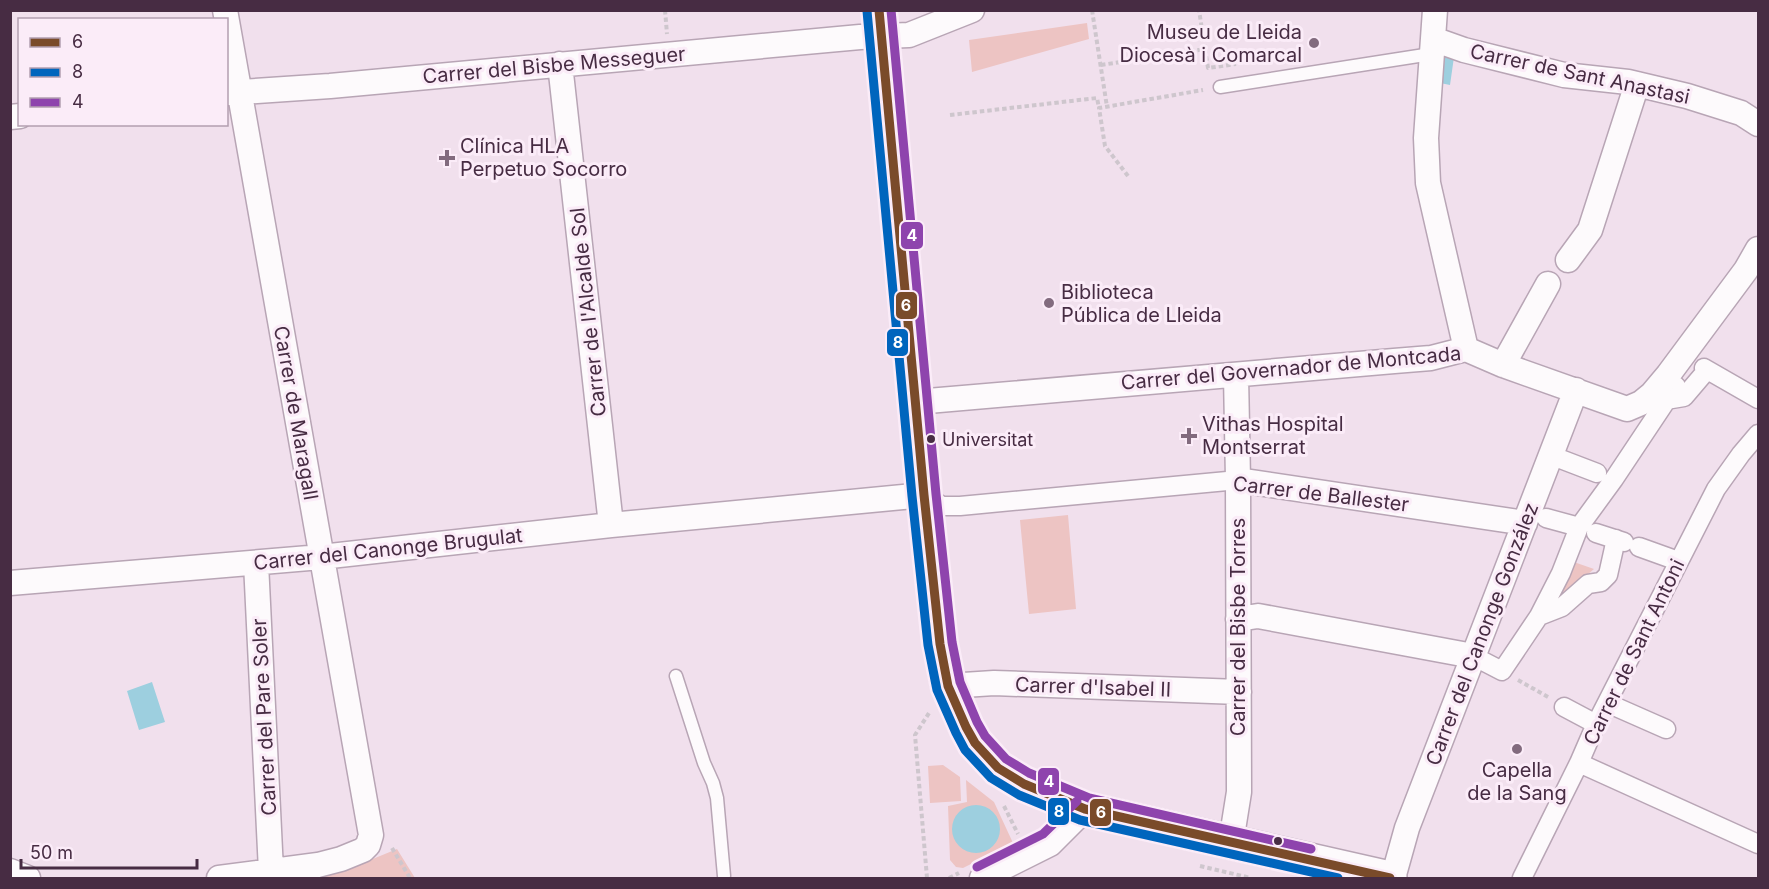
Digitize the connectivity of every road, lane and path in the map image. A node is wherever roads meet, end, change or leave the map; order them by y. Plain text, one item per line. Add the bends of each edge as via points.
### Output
1 (665, 10) edge
2 (972, 10) edge
3 (1092, 10) edge
4 (1199, 10) edge
5 (1435, 10) edge
6 (880, 24) edge
7 (668, 38) dead end
8 (228, 41) edge
9 (1432, 46) junction
10 (1205, 49) junction
11 (560, 64) junction
12 (1236, 64) dead end
13 (1101, 65) junction
14 (1637, 84) junction
15 (1220, 87) joint
16 (233, 93) edge
17 (1107, 107) junction
18 (1099, 108) junction
19 (950, 115) dead end
20 (1758, 124) edge
21 (1128, 176) dead end
22 (1758, 249) edge
23 (1568, 260) dead end
24 (1548, 284) dead end
25 (1466, 349) junction
26 (1503, 365) junction
27 (1236, 375) junction
28 (1576, 390) junction
29 (1665, 393) junction
30 (1758, 399) edge
31 (916, 402) junction
32 (1758, 434) edge
33 (1550, 455) junction
34 (1604, 476) junction
35 (1238, 480) junction
36 (924, 495) junction
37 (1537, 519) junction
38 (611, 525) junction
39 (1588, 530) junction
40 (1626, 542) junction
41 (321, 557) junction
42 (1678, 561) junction
43 (256, 563) junction
44 (10, 583) edge
45 (1539, 616) junction
46 (1238, 619) junction
47 (1473, 656) junction
48 (1502, 671) junction
49 (676, 676) dead end
50 (948, 686) junction
51 (1239, 692) junction
52 (1607, 703) junction
53 (1564, 707) joint
54 (1596, 724) junction
55 (1666, 729) dead end
56 (1580, 763) junction
57 (1003, 801) dead end
58 (1085, 809) junction
59 (387, 841) dead end
60 (1021, 842) dead end
61 (1231, 842) junction
62 (1758, 844) edge
63 (272, 870) junction
64 (1305, 870) edge
65 (10, 871) edge
66 (724, 876) dead end
67 (28, 879) edge
68 (219, 879) edge
69 (410, 879) edge
70 (982, 879) edge
71 (1391, 879) edge
72 (1522, 879) edge

1 - 7 path
2 - 6 street, Carrer del Bisbe Messeguer via 909,34
3 - 13 path
4 - 10 path
5 - 9 street
6 - 11 street, Carrer del Bisbe Messeguer via 851,38
6 - 31 main road
8 - 16 street, Carrer de Maragall
9 - 14 street, Carrer de Sant Anastasi via 1564,75
9 - 15 lane
9 - 25 street via 1426,138 1428,183
10 - 12 path via 1208,68
10 - 13 path
11 - 16 street, Carrer del Bisbe Messeguer
11 - 38 street, Carrer de l'Alcalde Sol
13 - 17 path
14 - 20 street, Carrer de Sant Anastasi via 1741,113
14 - 23 street via 1590,230
15 - 17 path
16 - 41 street, Carrer de Maragall
17 - 18 path
18 - 19 path via 1097,99
18 - 21 path via 1105,146
22 - 29 street via 1668,375
24 - 26 street
25 - 26 street, Carrer del Governador de Montcada
25 - 27 street, Carrer del Governador de Montcada via 1431,358
26 - 28 street, Carrer del Governador de Montcada
27 - 31 street, Carrer del Governador de Montcada
27 - 35 street, Carrer del Bisbe Torres
28 - 29 street, Carrer del Governador de Montcada via 1627,409
28 - 33 street, Carrer del Canonge González
29 - 30 street via 1684,397 1705,369
29 - 34 street
31 - 36 main road
32 - 42 street, Carrer de Sant Antoni via 1716,489
33 - 34 street
33 - 37 street, Carrer del Canonge González
34 - 39 street
35 - 36 street, Carrer de Ballester via 960,506 942,506
35 - 37 street, Carrer de Ballester
35 - 46 street, Carrer del Bisbe Torres
36 - 38 street, Carrer del Canonge Brugulat
36 - 50 main road
37 - 39 street, Carrer de Ballester
37 - 47 street, Carrer del Canonge González
38 - 41 street, Carrer del Canonge Brugulat
39 - 40 street, Carrer de Ballester
39 - 45 street
40 - 42 street, Carrer de Ballester
40 - 45 street via 1601,582 1588,584 1562,607
41 - 43 street, Carrer del Canonge Brugulat
41 - 63 street, Carrer de Maragall via 371,835 363,850 340,860
42 - 52 street, Carrer de Sant Antoni
43 - 44 street, Carrer del Canonge Brugulat
43 - 63 street, Carrer del Pare Soler
45 - 48 street
46 - 47 street via 1258,616
46 - 51 street, Carrer del Bisbe Torres
47 - 48 street
47 - 71 street, Carrer del Canonge González
48 - 53 path
49 - 66 lane via 717,798
50 - 51 street, Carrer d'Isabel II via 994,683
50 - 58 main road via 975,743 998,768 1024,784
51 - 61 street, Carrer del Bisbe Torres via 1239,792
52 - 54 street, Carrer de Sant Antoni
52 - 55 street
53 - 54 street
54 - 56 street, Carrer de Sant Antoni
56 - 62 street
56 - 72 street, Carrer de Sant Antoni
57 - 60 path
58 - 61 main road
58 - 70 street via 1050,844
59 - 69 path
61 - 64 main road
63 - 68 street, Carrer de Maragall
64 - 71 main road
65 - 67 street

